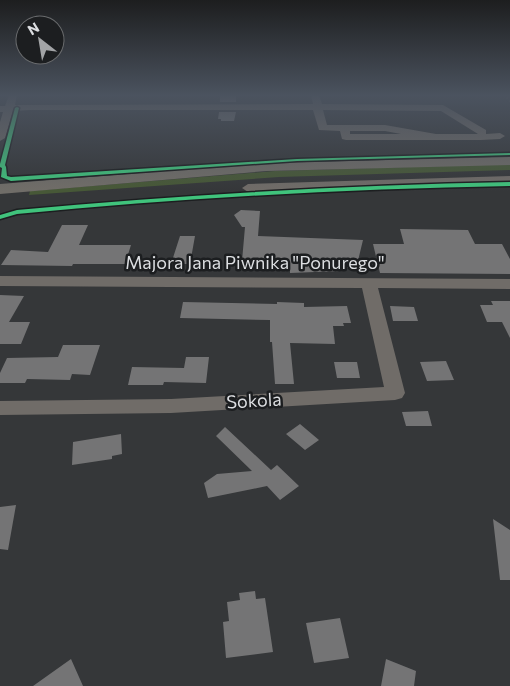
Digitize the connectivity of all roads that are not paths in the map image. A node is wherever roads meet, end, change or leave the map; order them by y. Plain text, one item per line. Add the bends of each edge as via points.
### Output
1 (323, 127) edge
2 (471, 127) edge
3 (482, 132) dead end
4 (500, 136) dead end
5 (510, 161) edge
6 (510, 180) edge
7 (0, 189) edge
8 (254, 191) dead end
9 (0, 281) edge
10 (369, 284) junction
11 (510, 284) edge
12 (0, 408) edge

1 - 4 street via 344,128 346,137
2 - 3 street
5 - 7 main road via 266,167
6 - 8 street
9 - 10 street, Majora Jana Piwnika "Ponurego"
10 - 11 street, Majora Jana Piwnika "Ponurego"
10 - 12 street, Sokola via 395,393 171,406

